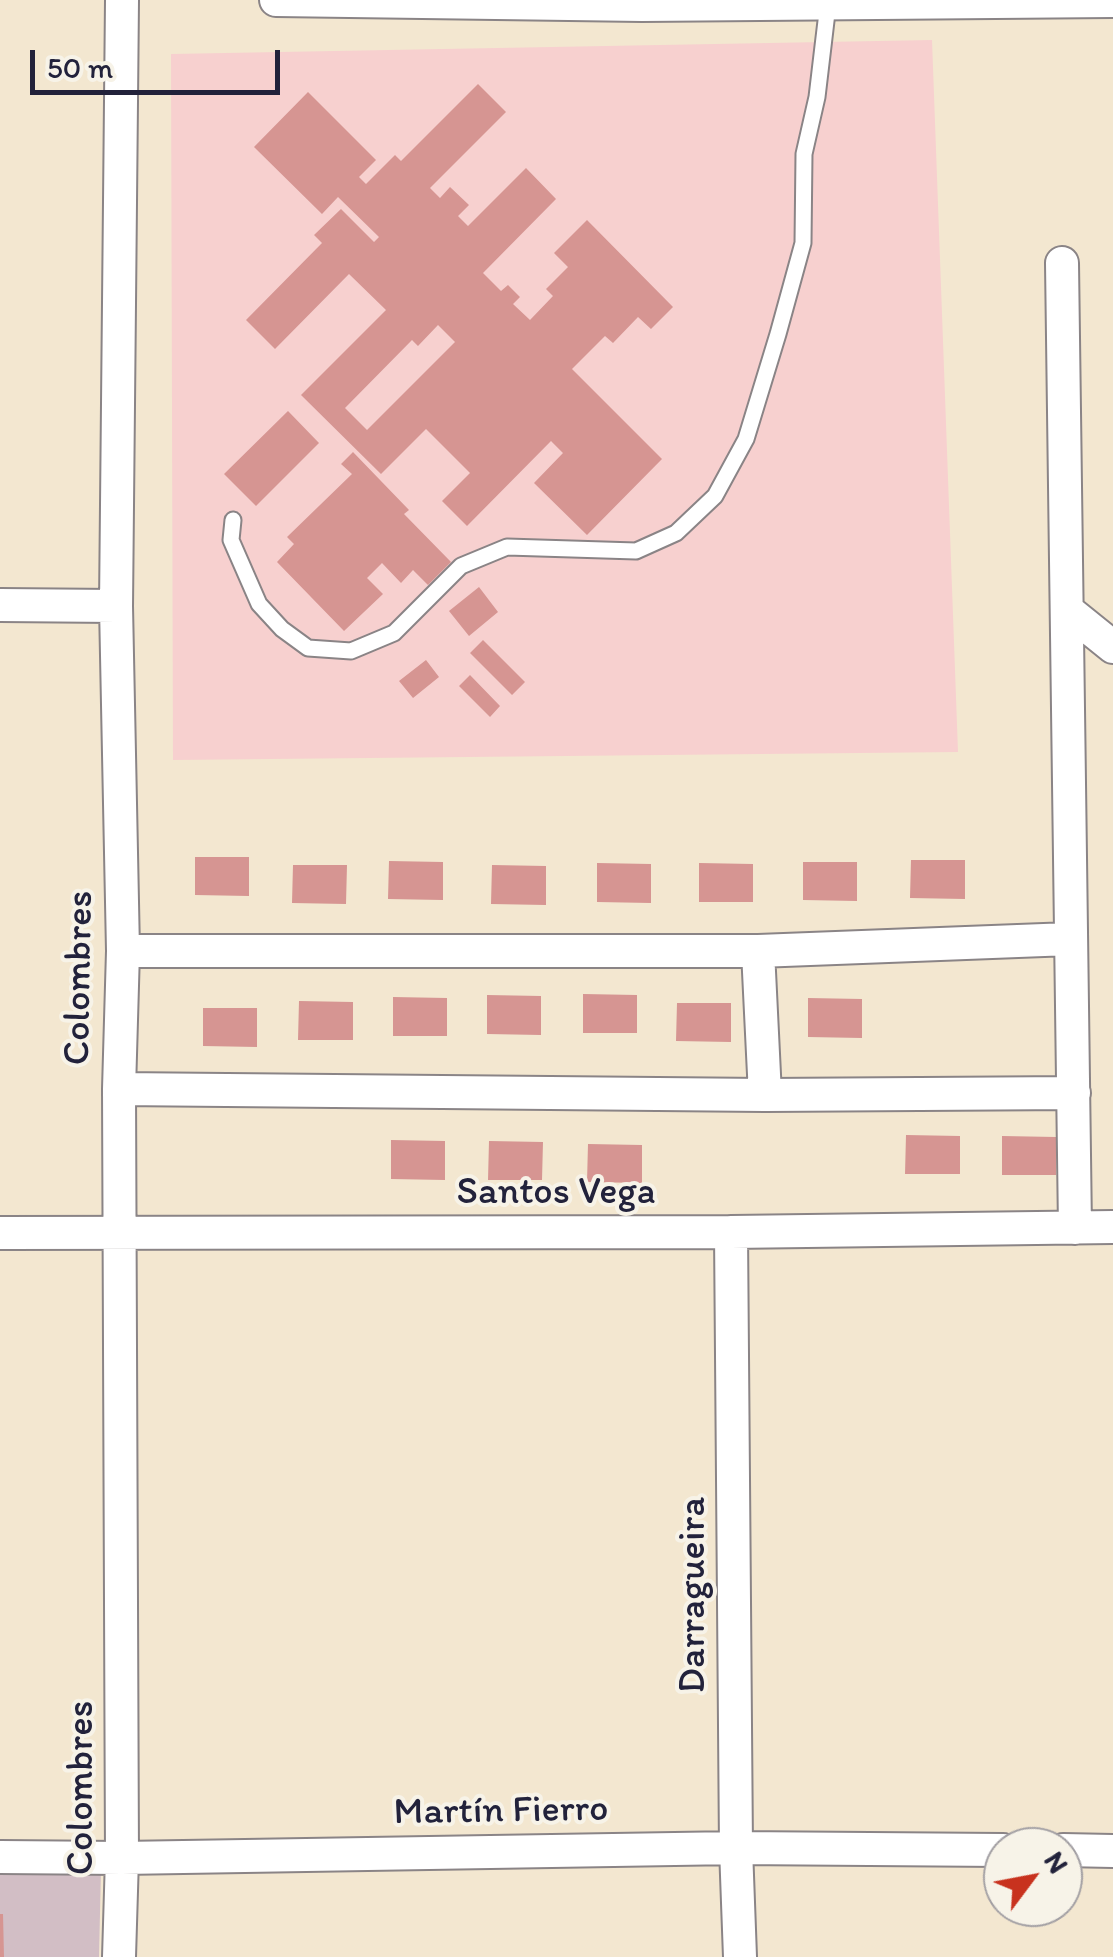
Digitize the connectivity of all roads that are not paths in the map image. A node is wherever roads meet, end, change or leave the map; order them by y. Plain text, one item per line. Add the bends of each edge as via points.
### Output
1 (122, 0) edge
2 (276, 0) edge
3 (1113, 1) edge
4 (642, 3) edge
5 (828, 4) junction
6 (1062, 262) dead end
7 (233, 520) dead end
8 (0, 606) edge
9 (116, 606) junction
10 (1067, 610) junction
11 (1113, 648) edge
12 (1068, 669) junction
13 (1070, 940) junction
14 (123, 951) junction
15 (758, 951) junction
16 (119, 1089) junction
17 (1074, 1093) junction
18 (765, 1095) junction
19 (1113, 1227) edge
20 (1075, 1228) junction
21 (731, 1232) junction
22 (0, 1233) edge
23 (120, 1235) junction
24 (736, 1848) junction
25 (983, 1850) edge
26 (1083, 1850) edge
27 (1113, 1851) edge
28 (0, 1857) edge
29 (122, 1858) junction
30 (120, 1957) edge
31 (740, 1957) edge

1 - 9 street, Colombres
2 - 4 street
3 - 5 street
4 - 5 street
5 - 7 lane via 804,154 803,243 778,334 746,439 715,496 676,532 636,551 506,547 461,566 394,633 351,651 308,648 282,629 260,604 231,540
6 - 10 street
8 - 9 street
9 - 14 street, Colombres
10 - 11 street
10 - 12 street
11 - 12 street
12 - 13 street
13 - 15 street
13 - 17 street
14 - 15 street
14 - 16 street, Colombres
15 - 18 street
16 - 18 street
16 - 23 street, Colombres
17 - 18 street
17 - 20 street
19 - 20 street, Santos Vega
20 - 21 street, Santos Vega
21 - 23 street, Santos Vega
21 - 24 street, Darragueira
22 - 23 street, Santos Vega
23 - 29 street, Colombres
24 - 25 street, Martín Fierro
24 - 29 street, Martín Fierro
24 - 31 street, Darragueira
26 - 27 street
28 - 29 street, Martín Fierro
29 - 30 street, Colombres

